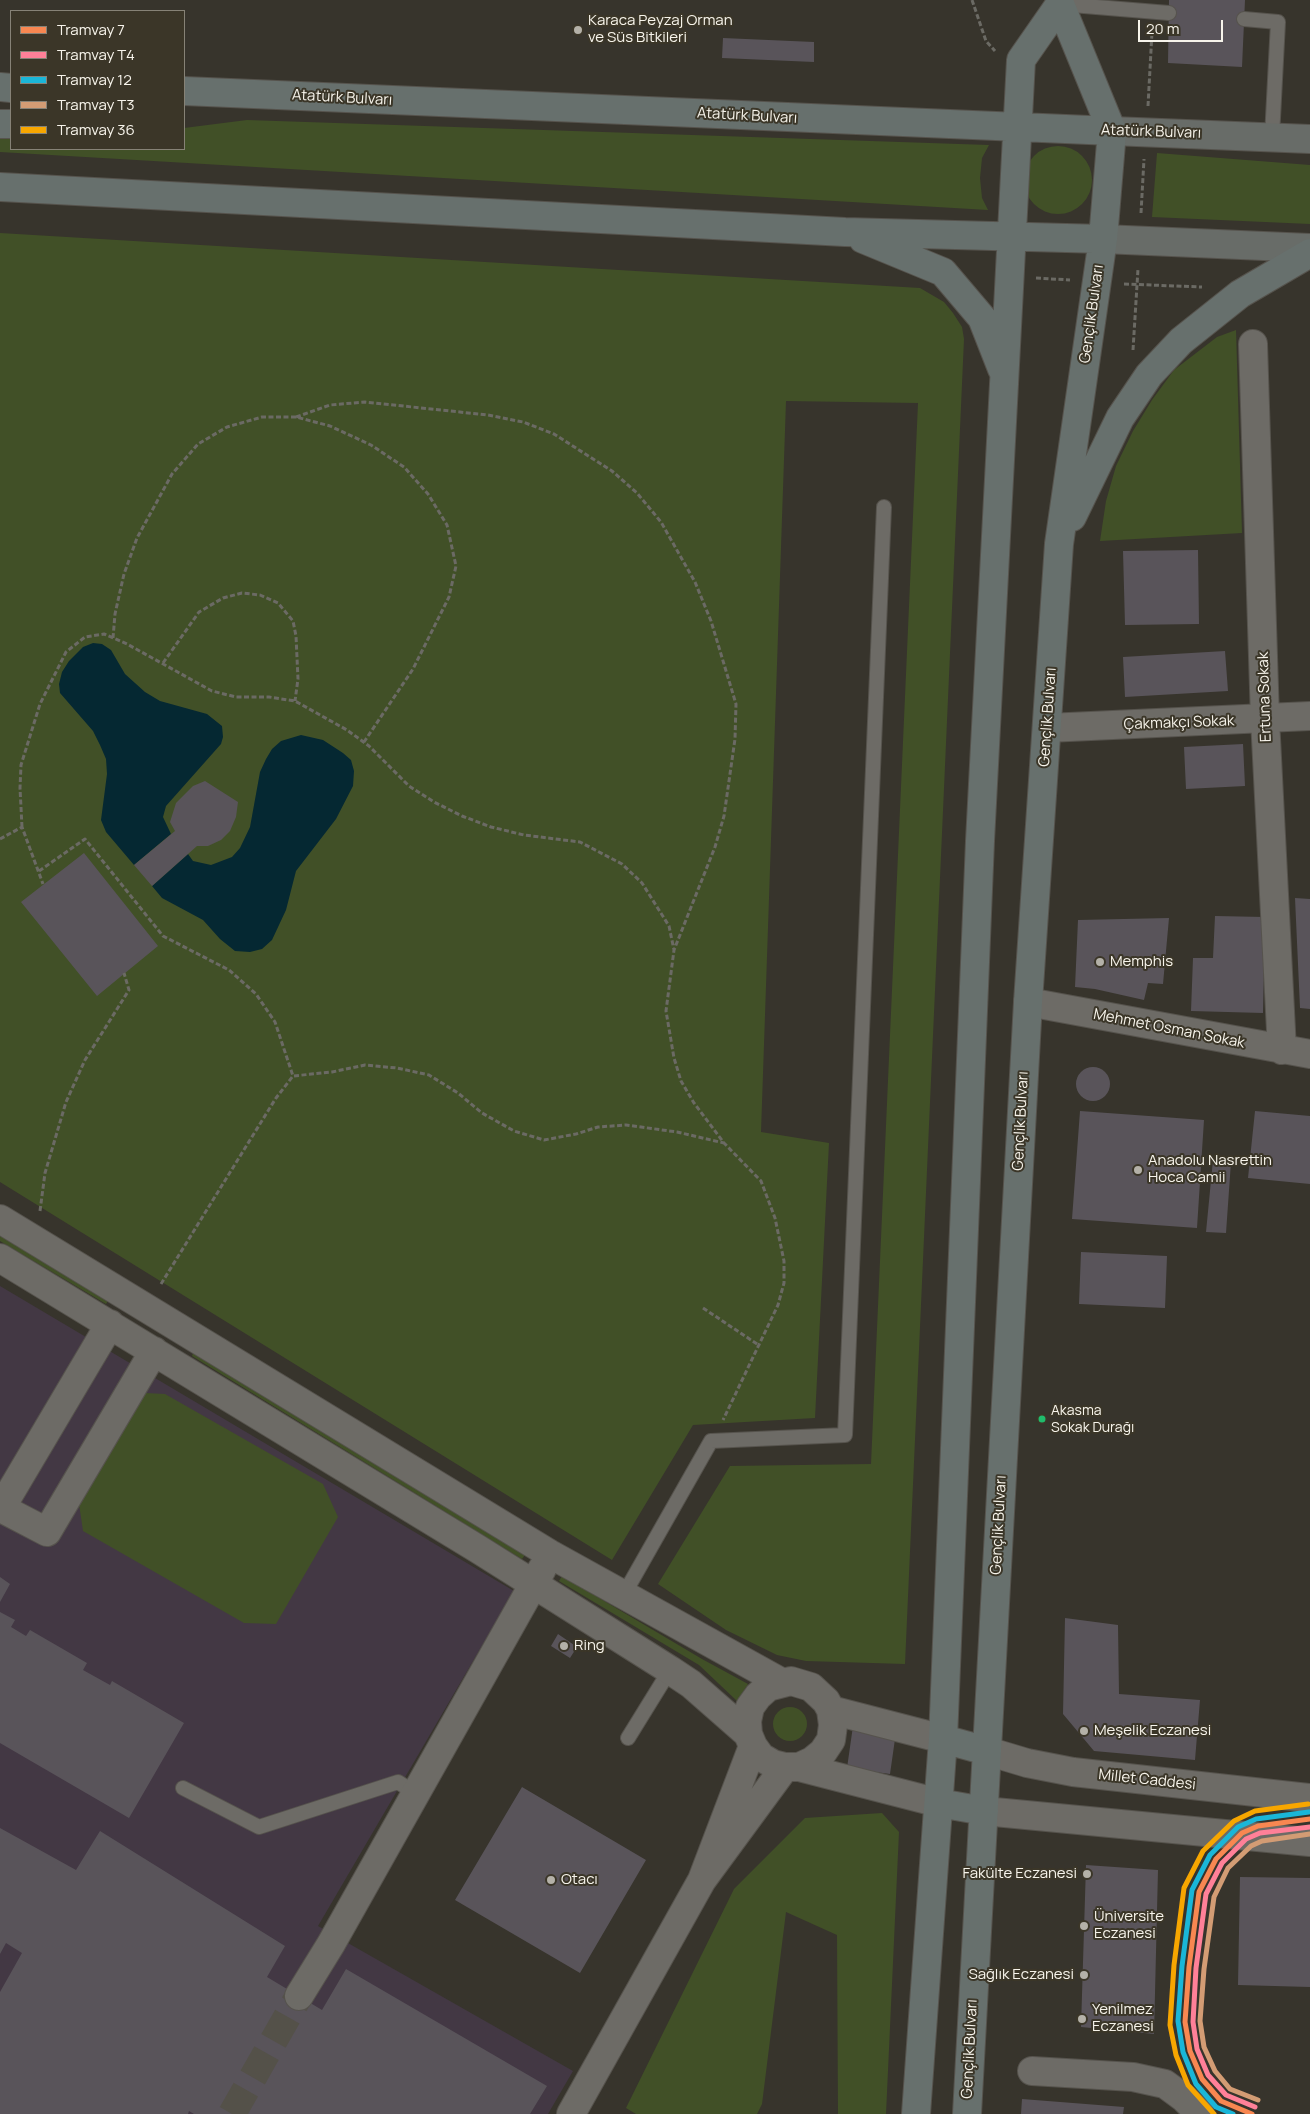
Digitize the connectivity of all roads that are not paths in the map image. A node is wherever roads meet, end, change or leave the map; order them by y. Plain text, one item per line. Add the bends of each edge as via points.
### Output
1 (1060, 2) edge
2 (1169, 13) dead end
3 (1244, 19) dead end
4 (185, 91) edge
5 (217, 92) junction
6 (185, 100) edge
7 (1018, 128) junction
8 (1112, 131) junction
9 (1272, 137) junction
10 (1310, 139) edge
11 (0, 186) edge
12 (846, 232) junction
13 (1010, 237) junction
14 (1102, 239) junction
15 (1310, 248) edge
16 (1310, 253) edge
17 (1253, 344) dead end
18 (1006, 379) junction
19 (884, 507) dead end
20 (1059, 544) junction
21 (1310, 716) edge
22 (1265, 719) junction
23 (1048, 728) junction
24 (1028, 1002) junction
25 (1282, 1050) junction
26 (1310, 1054) edge
27 (0, 1219) edge
28 (0, 1258) edge
29 (147, 1308) junction
30 (120, 1330) junction
31 (154, 1351) junction
32 (550, 1554) junction
33 (533, 1584) junction
34 (623, 1596) junction
35 (670, 1670) junction
36 (781, 1682) junction
37 (831, 1710) junction
38 (628, 1738) dead end
39 (943, 1739) junction
40 (750, 1740) junction
41 (986, 1751) junction
42 (792, 1767) junction
43 (183, 1788) dead end
44 (416, 1793) junction
45 (1310, 1798) edge
46 (939, 1803) junction
47 (984, 1811) junction
48 (1310, 1842) edge
49 (702, 1880) junction
50 (299, 1996) tunnel mouth
51 (1032, 2071) dead end
52 (1189, 2109) edge
53 (571, 2114) edge
54 (916, 2114) edge
55 (967, 2114) edge

1 - 2 lane
1 - 7 highway via 1021,60
1 - 8 highway
3 - 9 lane via 1278,22
4 - 5 highway, Atatürk Bulvarı
5 - 6 highway
5 - 7 highway, Atatürk Bulvarı
7 - 8 highway, Atatürk Bulvarı
7 - 13 highway
8 - 9 main road, Atatürk Bulvarı
8 - 14 highway, Gençlik Bulvarı
9 - 10 main road, Atatürk Bulvarı
11 - 12 highway
12 - 13 highway
12 - 18 highway via 943,272 982,318
13 - 14 highway
13 - 18 highway
14 - 15 main road
14 - 20 highway, Gençlik Bulvarı
16 - 20 highway via 1240,294 1181,340 1148,375 1120,418
17 - 22 street, Ertuna Sokak
18 - 39 highway via 980,851
19 - 34 lane via 845,1435 711,1440
20 - 23 highway, Gençlik Bulvarı
21 - 22 street, Çakmakçı Sokak
22 - 23 street, Çakmakçı Sokak
22 - 25 street, Ertuna Sokak
23 - 24 highway, Gençlik Bulvarı
24 - 25 street, Mehmet Osman Sokak
24 - 41 highway, Gençlik Bulvarı
25 - 26 street, Mehmet Osman Sokak
27 - 29 street
28 - 30 street
29 - 30 street
29 - 32 street
30 - 31 street
30 - 31 street via 1,1508 47,1532
31 - 33 street
32 - 33 street
32 - 34 street
33 - 35 street
33 - 44 street
34 - 36 street
35 - 38 lane
35 - 40 street via 691,1684
36 - 37 street via 791,1681 811,1687 820,1693
36 - 40 street via 768,1687 750,1707 747,1721
37 - 39 street
37 - 42 street via 831,1740 823,1752 812,1761
39 - 41 highway
39 - 46 highway
40 - 42 street via 761,1757 773,1764
40 - 49 street
41 - 45 street, Millet Caddesi via 1073,1772
41 - 47 highway, Gençlik Bulvarı
42 - 46 street
42 - 49 street
43 - 44 lane via 259,1827 398,1782
44 - 50 street
46 - 47 highway
46 - 54 highway
47 - 48 street
47 - 55 highway, Gençlik Bulvarı
49 - 53 street
51 - 52 street via 1133,2077 1165,2084

